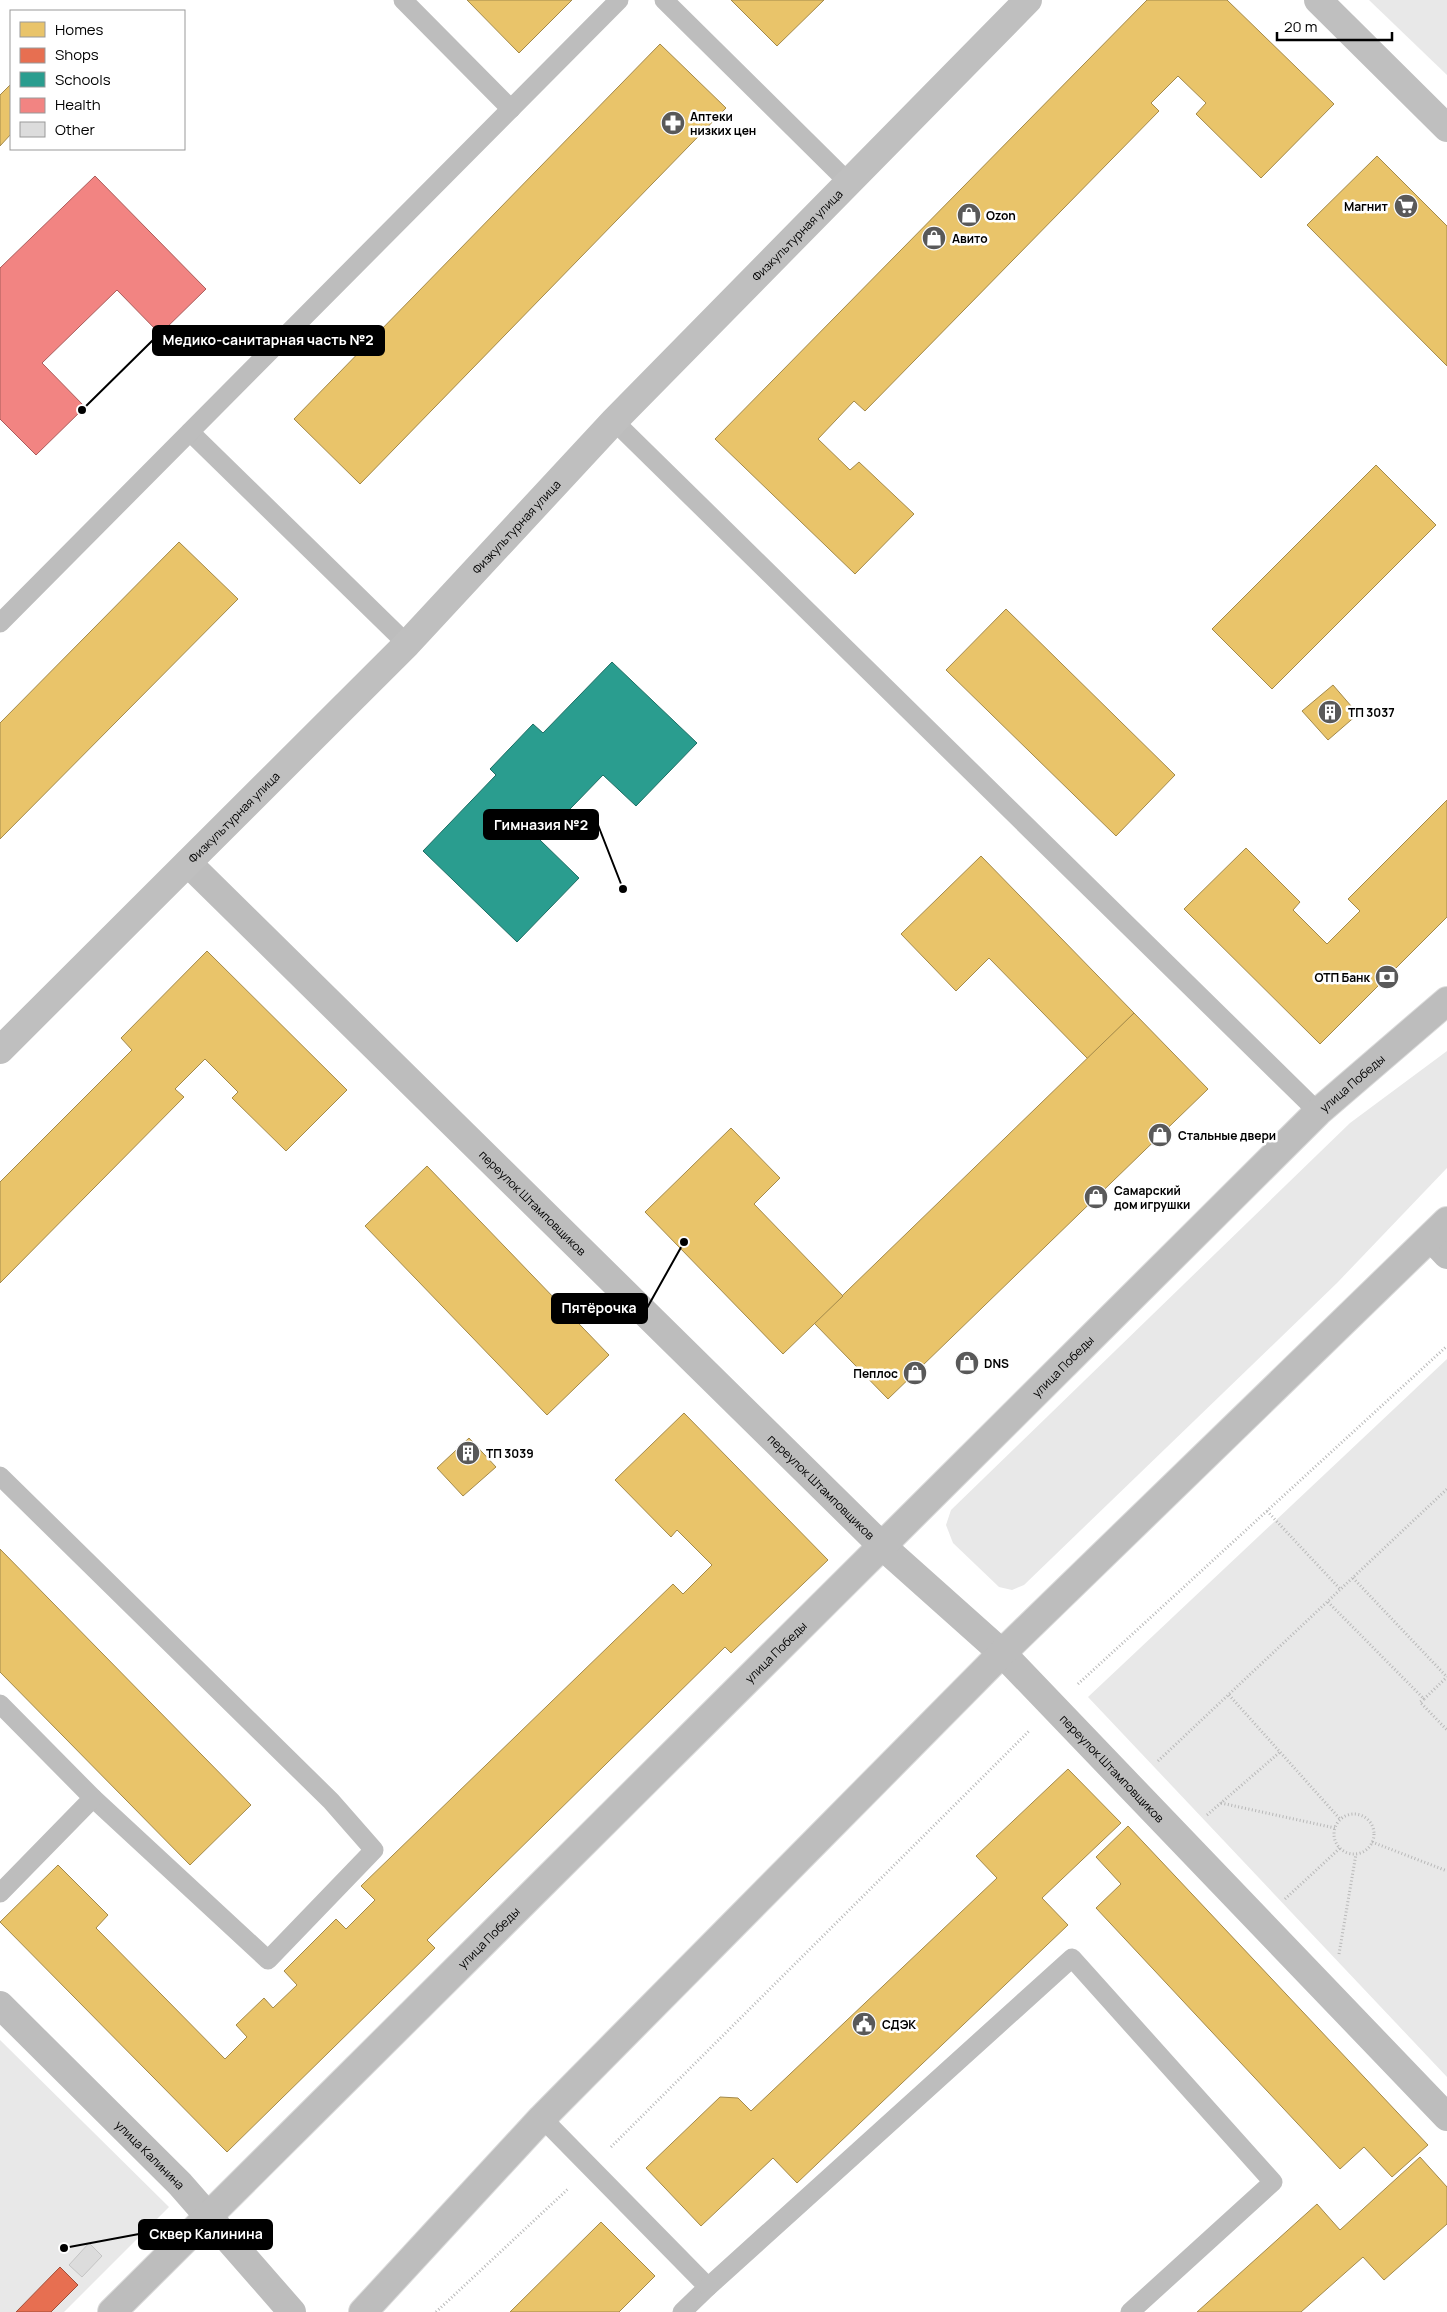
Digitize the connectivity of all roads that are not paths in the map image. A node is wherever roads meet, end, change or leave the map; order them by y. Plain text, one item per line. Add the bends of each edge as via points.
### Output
1 (403, 0) edge
2 (619, 0) edge
3 (664, 0) edge
4 (1028, 0) edge
5 (1318, 0) edge
6 (511, 109) junction
7 (1447, 128) edge
8 (848, 182) junction
9 (614, 421) junction
10 (190, 432) junction
11 (0, 623) edge
12 (408, 644) junction
13 (188, 863) junction
14 (1447, 1001) edge
15 (0, 1050) edge
16 (1318, 1112) junction
17 (1442, 1238) edge
18 (0, 1476) edge
19 (881, 1545) junction
20 (1002, 1653) junction
21 (0, 1704) edge
22 (94, 1798) junction
23 (0, 1893) edge
24 (0, 2005) edge
25 (1447, 2117) edge
26 (542, 2118) junction
27 (207, 2218) junction
28 (708, 2287) junction
29 (112, 2312) edge
30 (292, 2312) edge
31 (363, 2312) edge
32 (682, 2312) edge
33 (1130, 2312) edge

1 - 6 lane
2 - 6 lane
3 - 8 lane
4 - 8 street, Физкультурная улица
5 - 7 street
6 - 10 lane
8 - 9 street, Физкультурная улица
9 - 12 street, Физкультурная улица
9 - 16 lane
10 - 11 lane
10 - 12 lane
12 - 13 street, Физкультурная улица
13 - 15 street, Физкультурная улица
13 - 19 main road, переулок Штамповщиков
14 - 16 main road, улица Победы
16 - 19 main road, улица Победы
17 - 20 main road
18 - 22 lane via 331,1801 374,1850 268,1960
19 - 20 main road, переулок Штамповщиков
19 - 27 main road, улица Победы
20 - 25 main road, переулок Штамповщиков
20 - 26 main road
21 - 22 lane
22 - 23 lane
24 - 27 main road, улица Калинина via 180,2184
26 - 28 lane
26 - 31 main road
27 - 29 main road, улица Победы
27 - 30 main road, улица Калинина
28 - 32 lane
28 - 33 lane via 1072,1958 1272,2182

